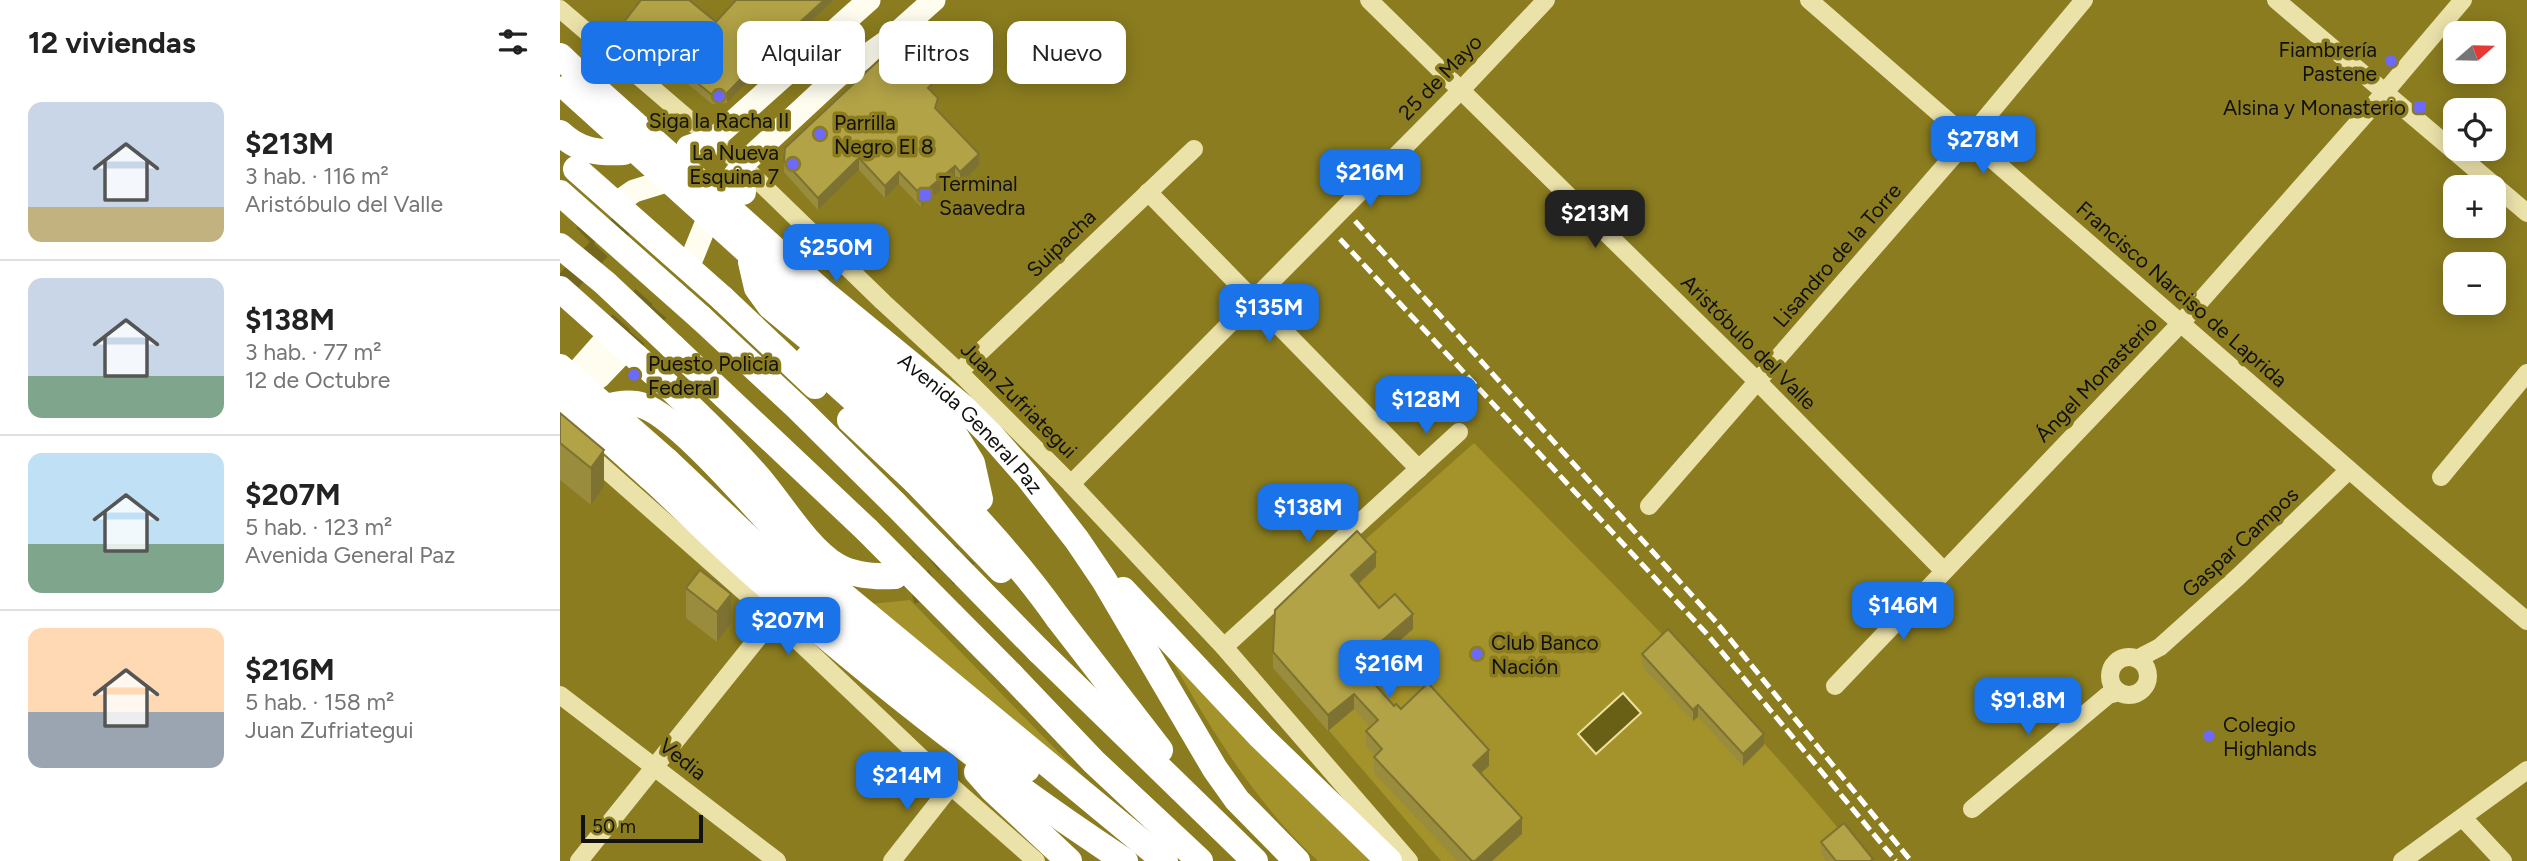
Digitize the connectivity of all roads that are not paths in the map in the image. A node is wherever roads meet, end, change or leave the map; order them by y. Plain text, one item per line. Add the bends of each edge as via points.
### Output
1 (869, 0) edge
2 (934, 0) edge
3 (1369, 0) edge
4 (1546, 0) edge
5 (1809, 0) edge
6 (2084, 0) edge
7 (2276, 0) edge
8 (2463, 0) edge
9 (560, 9) edge
10 (560, 56) edge
11 (569, 82) edge
12 (1460, 91) junction
13 (2385, 92) junction
14 (560, 133) edge
15 (1969, 138) junction
16 (699, 148) junction
17 (1194, 149) dead end
18 (624, 152) dead end
19 (568, 162) edge
20 (738, 182) junction
21 (660, 183) dead end
22 (1148, 192) junction
23 (560, 193) edge
24 (630, 203) tunnel mouth
25 (2527, 213) edge
26 (705, 226) dead end
27 (560, 246) edge
28 (689, 255) tunnel mouth
29 (560, 289) edge
30 (813, 297) junction
31 (1253, 300) junction
32 (2181, 323) junction
33 (959, 372) junction
34 (2527, 373) edge
35 (565, 377) edge
36 (1758, 381) junction
37 (560, 397) edge
38 (560, 405) edge
39 (560, 428) edge
40 (1459, 432) dead end
41 (659, 469) junction
42 (1419, 469) junction
43 (2349, 470) junction
44 (922, 474) junction
45 (2441, 477) dead end
46 (955, 479) tunnel mouth
47 (1071, 484) junction
48 (980, 499) tunnel mouth
49 (1649, 506) dead end
50 (1077, 540) junction
51 (1944, 571) junction
52 (817, 572) junction
53 (774, 618) junction
54 (2527, 621) edge
55 (1224, 646) junction
56 (2142, 664) junction
57 (1835, 686) dead end
58 (2113, 690) junction
59 (560, 695) edge
60 (934, 723) junction
61 (656, 766) junction
62 (2527, 770) edge
63 (951, 786) junction
64 (1972, 808) dead end
65 (2463, 818) junction
66 (1226, 834) junction
67 (1133, 852) edge
68 (579, 861) edge
69 (777, 861) edge
70 (892, 861) edge
71 (1035, 861) edge
72 (1069, 861) edge
73 (1165, 861) edge
74 (1200, 861) edge
75 (1255, 861) edge
76 (1297, 861) edge
77 (1389, 861) edge
78 (1409, 861) edge
79 (2402, 861) edge
80 (2503, 861) edge

1 - 16 main road
2 - 20 main road via 838,76
3 - 12 street, Aristóbulo del Valle
4 - 12 street, 25 de Mayo
5 - 15 street, Francisco Narciso de Laprida
6 - 15 street, Lisandro de la Torre
7 - 13 street
8 - 13 street, Ángel Monasterio
9 - 16 street, Juan Zufriategui
10 - 11 highway, Avenida General Paz
11 - 30 highway, Avenida General Paz, bridge
12 - 31 street, 25 de Mayo
12 - 36 street, Aristóbulo del Valle
13 - 25 street
13 - 32 street, Ángel Monasterio
14 - 18 highway via 594,153
15 - 32 street, Francisco Narciso de Laprida
15 - 36 street, Lisandro de la Torre
16 - 20 street, Juan Zufriategui
17 - 22 street, Suipacha
19 - 44 highway, bridge
20 - 33 street, Juan Zufriategui via 883,302
21 - 24 main road via 634,191
22 - 31 street
22 - 33 street, Suipacha
23 - 66 highway, bridge via 798,408
26 - 28 main road
27 - 74 highway, bridge via 867,530 1094,762
29 - 52 highway, bridge via 703,418 833,563 903,583 890,594 863,593
30 - 48 highway via 953,432 972,463
30 - 50 highway, Avenida General Paz via 963,407 1010,456
31 - 42 street
31 - 47 street, 25 de Mayo
32 - 43 street, Francisco Narciso de Laprida
32 - 51 street, Ángel Monasterio
33 - 47 street, Juan Zufriategui
34 - 45 street
35 - 38 main road via 619,347 599,377
35 - 41 highway, bridge
36 - 49 street, Lisandro de la Torre
36 - 51 street, Aristóbulo del Valle
37 - 41 highway, bridge
39 - 52 highway via 617,405 652,408 670,420
39 - 53 street
40 - 42 street
41 - 60 highway via 758,579
41 - 67 highway via 980,733
42 - 55 street
43 - 54 street, Francisco Narciso de Laprida
43 - 56 street, Gaspar Campos
44 - 46 highway via 754,310 738,284 742,257 770,306 931,439
44 - 66 highway, bridge via 998,567 1061,623
47 - 55 street, Juan Zufriategui
50 - 76 highway, Avenida General Paz via 1214,769 1237,800
50 - 77 highway via 1261,737
51 - 57 street, Ángel Monasterio
52 - 67 highway via 1059,774
53 - 61 street
53 - 63 street
55 - 78 street, Juan Zufriategui
56 - 58 street via 2146,683 2140,691
56 - 58 street via 2124,657 2119,660 2111,670
58 - 64 street
59 - 61 street, Vedia
60 - 67 highway via 1060,818
60 - 72 highway via 992,789
61 - 68 street
61 - 69 street, Vedia
62 - 65 street
63 - 70 street
63 - 71 street
65 - 79 street
65 - 80 street
66 - 75 highway
67 - 73 highway

